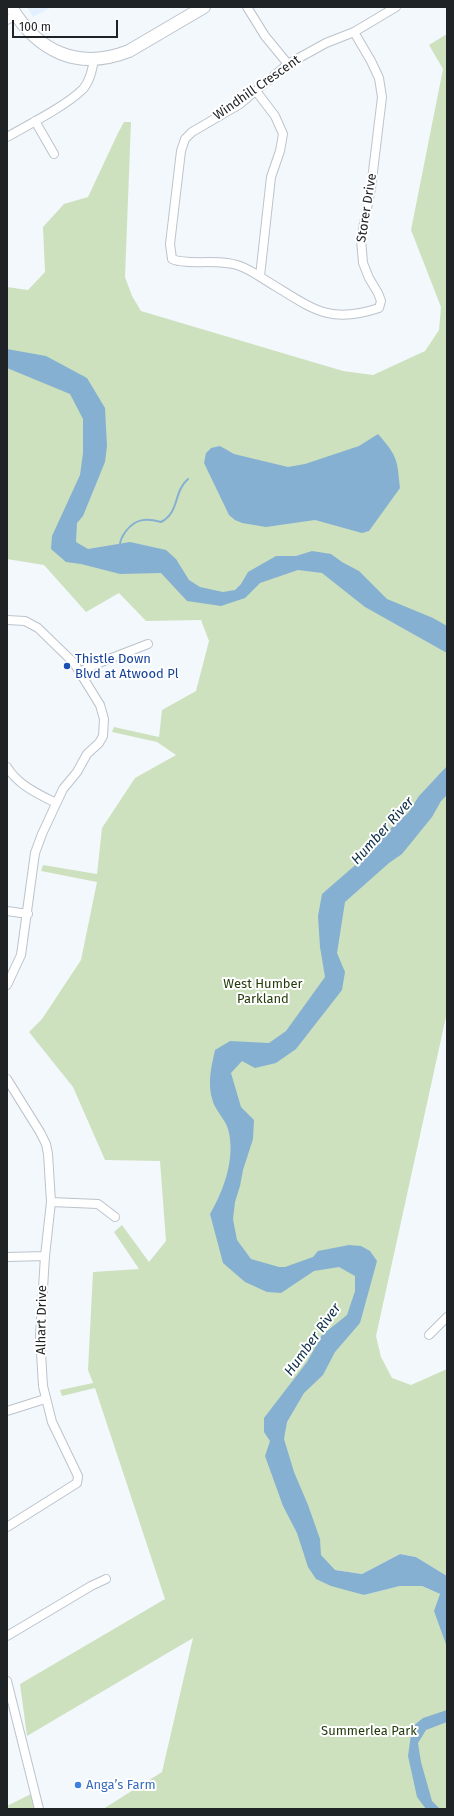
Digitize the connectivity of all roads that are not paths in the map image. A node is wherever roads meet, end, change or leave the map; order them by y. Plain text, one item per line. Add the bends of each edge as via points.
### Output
1 (204, 7) edge
2 (247, 7) edge
3 (396, 7) edge
4 (11, 14) edge
5 (354, 32) junction
6 (94, 60) junction
7 (288, 64) junction
8 (256, 91) junction
9 (35, 120) junction
10 (7, 137) edge
11 (54, 154) dead end
12 (172, 258) joint
13 (260, 276) junction
14 (7, 620) edge
15 (148, 644) dead end
16 (80, 672) junction
17 (7, 767) edge
18 (56, 803) junction
19 (7, 911) edge
20 (28, 914) junction
21 (7, 984) edge
22 (7, 1079) edge
23 (50, 1202) junction
24 (115, 1217) dead end
25 (45, 1256) junction
26 (7, 1257) edge
27 (447, 1317) edge
28 (429, 1335) dead end
29 (45, 1399) junction
30 (7, 1411) edge
31 (7, 1526) edge
32 (106, 1579) dead end
33 (7, 1636) edge
34 (7, 1682) edge
35 (9, 1701) edge
36 (39, 1809) edge

1 - 6 street via 129,51
2 - 7 street via 265,36
3 - 5 street, Windhill Crescent
4 - 6 street via 49,48 65,56
5 - 7 street, Windhill Crescent via 326,43
5 - 13 street, Storer Drive via 379,78 382,97 371,188 361,243 363,263 378,293 380,306 348,316 324,314 303,304
6 - 9 street via 91,74 83,88
7 - 8 street, Windhill Crescent
8 - 12 street, Windhill Crescent via 185,139 181,151 170,244
8 - 13 street via 275,116 283,134 271,177
9 - 10 street
9 - 11 street
12 - 13 street, Storer Drive via 181,262 223,262 240,266
14 - 16 street via 25,621 38,628
15 - 16 street
16 - 18 street via 103,713 103,736 87,754
17 - 18 street via 28,788
18 - 20 street via 35,853
19 - 20 street
20 - 21 street via 21,955
22 - 23 street, Alhart Drive via 46,1144
23 - 24 street via 98,1204
23 - 25 street, Alhart Drive
25 - 26 street
25 - 29 street, Alhart Drive via 40,1336
27 - 28 street
29 - 30 street
29 - 31 street, Alhart Drive via 52,1422 75,1467 78,1476 76,1483
32 - 33 street
34 - 35 street
35 - 36 street

